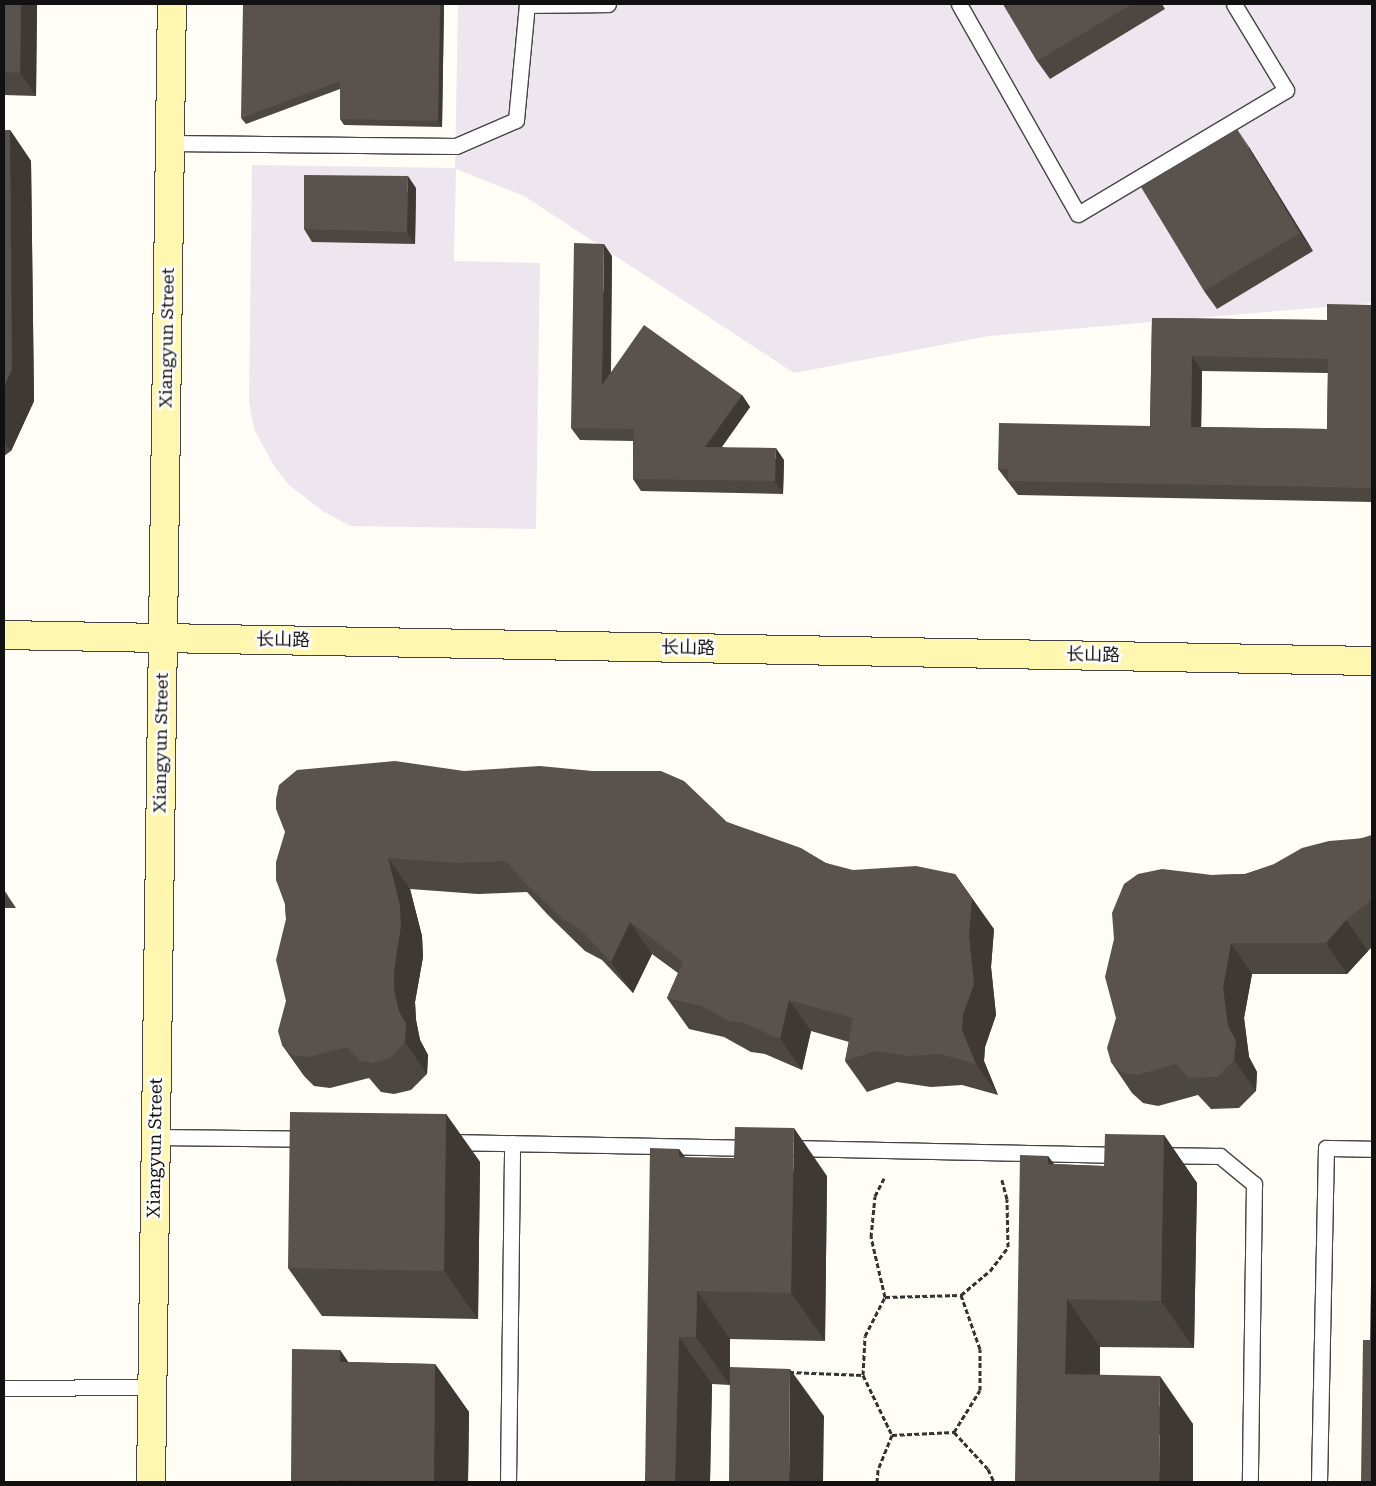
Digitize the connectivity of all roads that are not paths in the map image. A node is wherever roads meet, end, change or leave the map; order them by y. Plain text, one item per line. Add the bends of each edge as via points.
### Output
1 (172, 4) edge
2 (608, 4) edge
3 (959, 4) edge
4 (1234, 4) edge
5 (528, 5) edge
6 (170, 144) junction
7 (4, 635) edge
8 (163, 637) junction
9 (1372, 660) edge
10 (156, 1137) junction
11 (324, 1140) edge
12 (433, 1142) edge
13 (512, 1143) junction
14 (1372, 1149) edge
15 (4, 1388) edge
16 (152, 1388) junction
17 (150, 1482) edge
18 (508, 1482) edge
19 (1250, 1482) edge
20 (1319, 1482) edge

1 - 6 street, Xiangyun Street
2 - 5 lane
3 - 4 lane via 1078,214 1286,90
5 - 6 lane via 516,120 456,146
6 - 8 street, Xiangyun Street
7 - 8 street, 长山路
8 - 9 street, 长山路
8 - 10 street, Xiangyun Street
10 - 11 lane
10 - 16 street, Xiangyun Street
12 - 13 lane
13 - 18 lane
13 - 19 lane via 1220,1156 1254,1184
14 - 20 lane via 1326,1148
15 - 16 lane
16 - 17 street, Xiangyun Street

